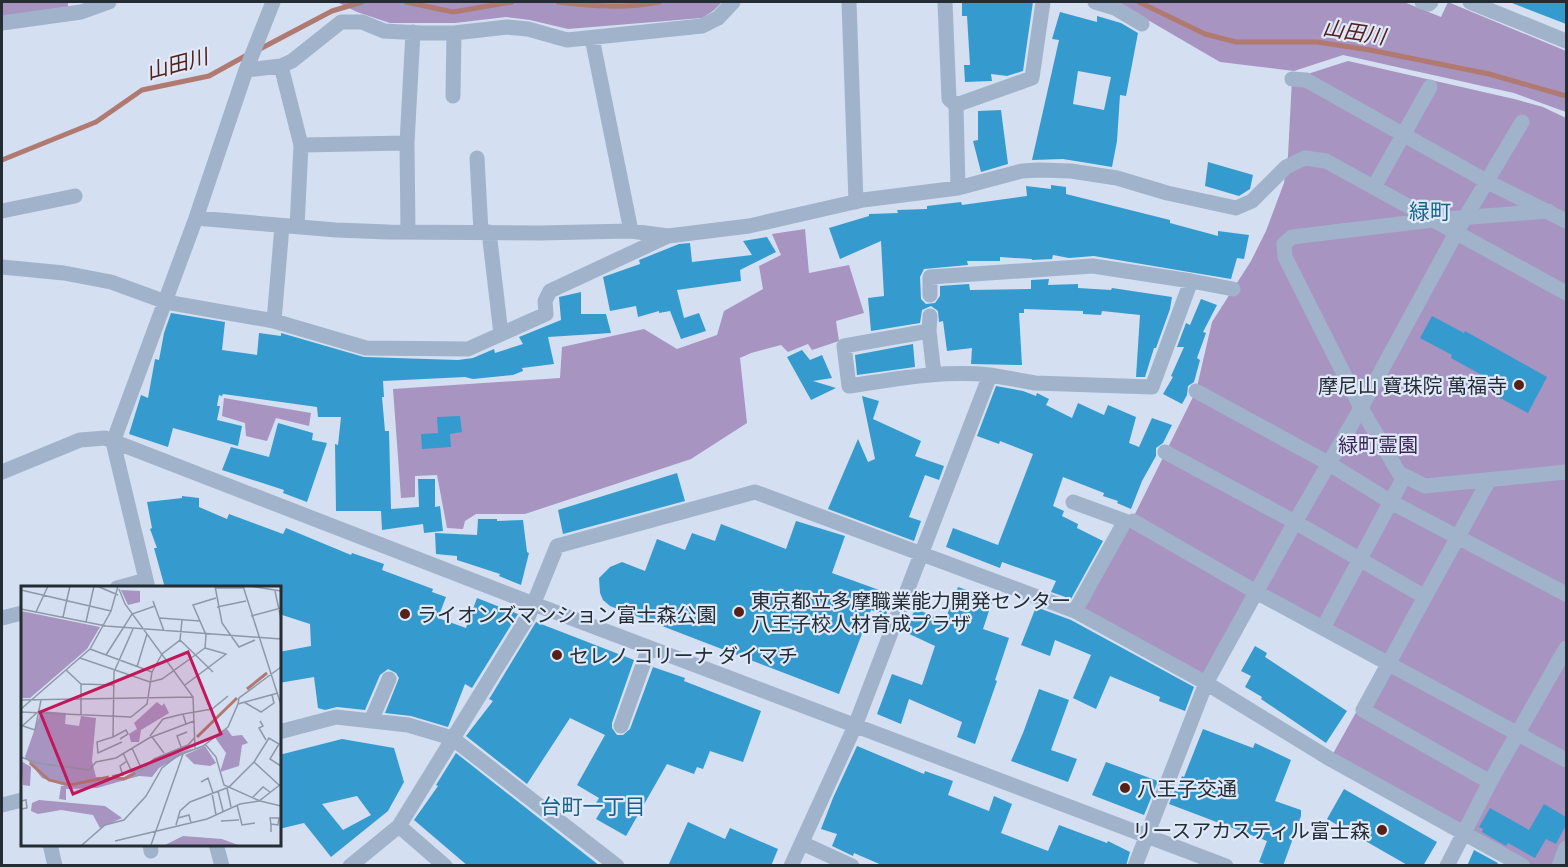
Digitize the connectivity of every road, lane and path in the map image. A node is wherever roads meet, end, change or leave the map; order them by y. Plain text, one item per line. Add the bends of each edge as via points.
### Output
1 (109, 2) edge
2 (273, 2) edge
3 (733, 2) edge
4 (849, 2) edge
5 (945, 2) edge
6 (1043, 2) edge
7 (1095, 2) edge
8 (1422, 2) edge
9 (1431, 2) edge
10 (1470, 2) edge
11 (2, 23) edge
12 (1142, 24) dead end
13 (413, 32) junction
14 (454, 33) junction
15 (592, 38) junction
16 (1566, 41) edge
17 (281, 66) junction
18 (246, 69) junction
19 (1292, 79) dead end
20 (1430, 87) dead end
21 (453, 96) dead end
22 (956, 105) junction
23 (1522, 122) dead end
24 (1403, 133) junction
25 (407, 143) junction
26 (301, 145) junction
27 (477, 158) dead end
28 (1488, 182) junction
29 (1374, 187) junction
30 (958, 188) junction
31 (75, 196) dead end
32 (856, 202) junction
33 (2, 211) edge
34 (1548, 211) junction
35 (1467, 217) junction
36 (196, 218) junction
37 (1433, 220) junction
38 (1566, 221) edge
39 (290, 226) junction
40 (631, 231) junction
41 (408, 232) junction
42 (485, 232) junction
43 (1456, 233) junction
44 (671, 235) junction
45 (2, 267) edge
46 (1191, 281) junction
47 (1233, 290) dead end
48 (1566, 293) edge
49 (930, 295) dead end
50 (166, 302) junction
51 (274, 321) junction
52 (501, 334) junction
53 (934, 374) junction
54 (990, 375) junction
55 (1196, 391) dead end
56 (1361, 408) junction
57 (113, 442) junction
58 (1165, 452) dead end
59 (1328, 463) junction
60 (2, 472) edge
61 (1566, 472) edge
62 (1404, 477) junction
63 (1489, 480) junction
64 (1073, 502) dead end
65 (1391, 502) junction
66 (1133, 521) dead end
67 (1295, 522) junction
68 (1459, 538) junction
69 (921, 553) junction
70 (1360, 559) junction
71 (147, 584) edge
72 (132, 586) edge
73 (1256, 592) junction
74 (1566, 594) edge
75 (1425, 597) junction
76 (534, 604) junction
77 (1076, 611) junction
78 (21, 613) edge
79 (2, 618) edge
80 (1323, 628) junction
81 (649, 648) junction
82 (1566, 648) edge
83 (1388, 662) junction
84 (1553, 675) junction
85 (389, 679) dead end
86 (1566, 682) edge
87 (1206, 683) junction
88 (371, 721) junction
89 (621, 726) dead end
90 (855, 726) junction
91 (280, 732) edge
92 (1518, 734) junction
93 (452, 738) junction
94 (1566, 760) edge
95 (1491, 782) junction
96 (21, 800) edge
97 (2, 805) edge
98 (399, 826) junction
99 (1463, 834) junction
100 (1147, 836) junction
101 (802, 843) junction
102 (50, 846) edge
103 (217, 846) edge
104 (1566, 848) edge
105 (55, 866) edge
106 (222, 866) edge
107 (350, 866) edge
108 (445, 866) edge
109 (617, 866) edge
110 (791, 866) edge
111 (852, 866) edge
112 (1136, 866) edge
113 (1226, 866) edge
114 (1447, 866) edge
115 (1523, 866) edge
116 (1559, 866) edge

1 - 11 street via 81,12
2 - 18 street
3 - 15 street via 718,18 702,26
4 - 32 street
5 - 22 street via 949,99
6 - 22 street via 1032,78
7 - 12 street via 1115,8
8 - 9 street
10 - 16 street
13 - 14 street
13 - 17 street via 340,22
13 - 25 street
14 - 15 street via 507,27 567,40
14 - 21 street
15 - 40 street
17 - 18 street
17 - 26 street
18 - 36 street
19 - 24 street via 1306,80
20 - 24 street
22 - 30 street
23 - 28 street
24 - 28 street
24 - 29 street
25 - 26 street
25 - 41 street
26 - 39 street
27 - 42 street
28 - 34 street
28 - 35 street
29 - 30 street via 1326,161 1305,158 1286,167 1252,201 1236,208 1117,178 1071,171 1022,171
29 - 37 street
30 - 32 street
31 - 33 street
32 - 44 street via 749,226
34 - 35 street
34 - 38 street
35 - 37 street
35 - 43 street
36 - 39 street
36 - 50 street
37 - 43 street
37 - 56 street via 1292,237 1284,244 1285,257
39 - 41 street
39 - 51 street
40 - 42 street
40 - 44 street
41 - 42 street
42 - 52 street
43 - 48 street
43 - 56 street
44 - 52 street via 550,291 545,301 546,314
45 - 50 street via 111,282
46 - 47 street
46 - 49 street via 1093,266 930,277
46 - 54 street via 1152,387 1035,383
50 - 51 street
50 - 57 street
51 - 52 street via 366,348 468,349
53 - 53 street via 849,386 844,346 930,323
53 - 54 street
54 - 69 street
55 - 59 street
56 - 59 street
56 - 62 street
57 - 60 street via 105,438 80,440
57 - 71 street
57 - 76 street
58 - 67 street
59 - 65 street
59 - 67 street
61 - 63 street
62 - 63 street via 1425,486
62 - 65 street
63 - 68 street
64 - 77 street via 1125,521
65 - 68 street
65 - 70 street
66 - 73 street
67 - 70 street
67 - 73 street
68 - 74 street
68 - 75 street
69 - 76 street via 755,492 557,546
69 - 77 street
69 - 90 street
70 - 75 street
70 - 80 street
71 - 72 street
73 - 80 street
73 - 87 street
75 - 83 street
76 - 81 street
76 - 93 street
77 - 87 street
78 - 79 street
80 - 83 street
81 - 89 street
81 - 90 street
82 - 84 street
83 - 92 street
83 - 95 street via 1363,710
84 - 86 street
84 - 92 street
85 - 88 street
87 - 99 street
87 - 100 street
88 - 91 street via 336,717
88 - 93 street via 408,725
90 - 100 street
90 - 101 street
92 - 94 street
92 - 95 street
93 - 98 street
93 - 109 street
95 - 99 street
96 - 97 street
98 - 107 street
98 - 108 street
99 - 114 street
99 - 115 street
100 - 112 street
100 - 113 street
101 - 110 street
101 - 111 street
102 - 105 street
103 - 106 street
104 - 116 street

